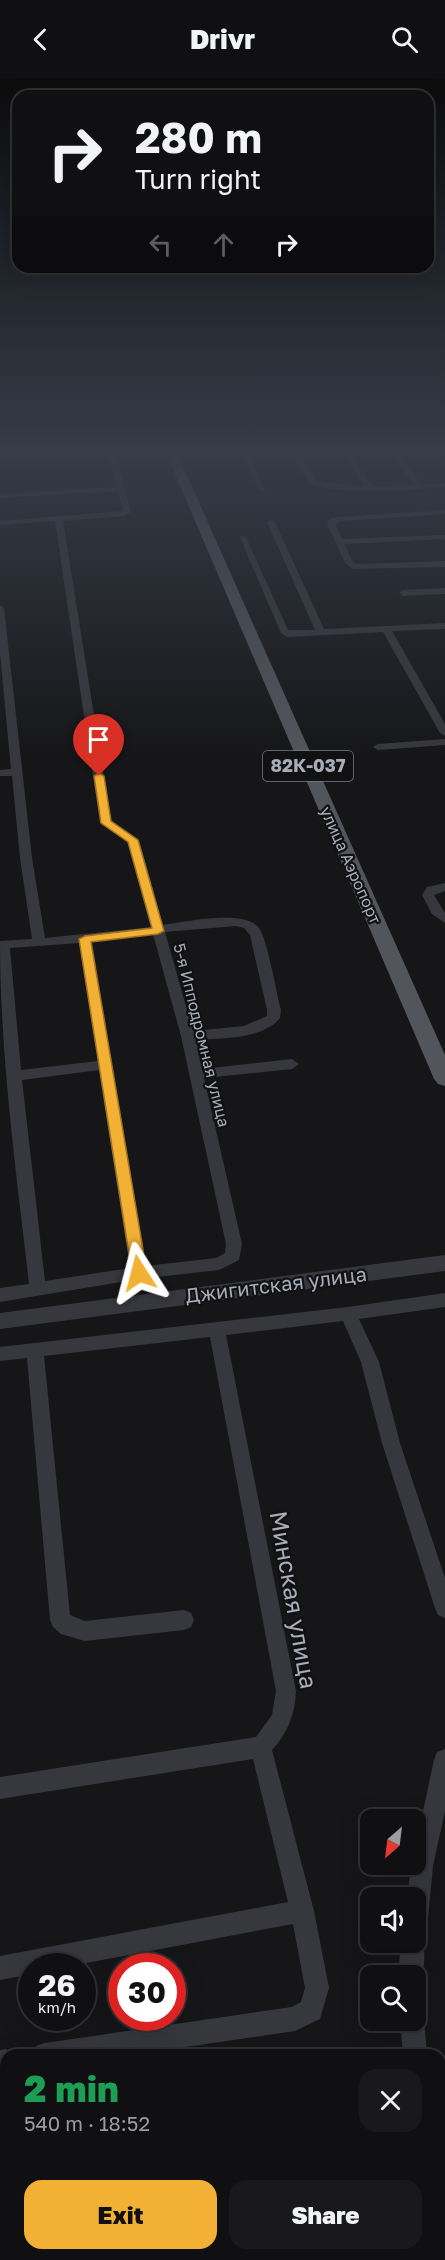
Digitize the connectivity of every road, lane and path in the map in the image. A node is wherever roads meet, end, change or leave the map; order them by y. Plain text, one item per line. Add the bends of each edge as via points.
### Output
1 (65, 555) edge
2 (216, 555) edge
3 (224, 555) edge
4 (250, 555) edge
5 (286, 555) edge
6 (346, 555) edge
7 (445, 564) edge
8 (445, 591) edge
9 (403, 593) dead end
10 (0, 608) edge
11 (445, 626) edge
12 (386, 629) junction
13 (321, 632) junction
14 (445, 732) edge
15 (445, 742) edge
16 (378, 747) dead end
17 (18, 772) junction
18 (0, 773) edge
19 (445, 887) edge
20 (445, 919) edge
21 (158, 931) junction
22 (85, 939) junction
23 (39, 941) junction
24 (2, 945) edge
25 (188, 1036) junction
26 (445, 1049) edge
27 (292, 1064) dead end
28 (105, 1065) junction
29 (197, 1074) junction
30 (14, 1076) junction
31 (445, 1079) edge
32 (436, 1264) edge
33 (139, 1273) junction
34 (38, 1290) junction
35 (0, 1294) edge
36 (445, 1299) edge
37 (348, 1314) junction
38 (0, 1322) edge
39 (217, 1330) junction
40 (35, 1350) junction
41 (0, 1354) edge
42 (445, 1608) edge
43 (184, 1620) dead end
44 (261, 1747) junction
45 (445, 1760) edge
46 (0, 1788) edge
47 (420, 1887) edge
48 (302, 1911) junction
49 (0, 1968) edge
50 (413, 2031) edge
51 (87, 2049) edge
52 (414, 2049) edge

1 - 21 street, 5-я Ипподромная улица via 106,823 133,840
2 - 31 main road, улица Аэропорт / 82К-037
3 - 26 main road, улица Аэропорт
4 - 13 street via 284,631
5 - 13 street
6 - 7 street via 356,567
8 - 9 street
10 - 17 street
11 - 12 street
12 - 13 street
12 - 14 street
15 - 16 street
17 - 18 street
17 - 23 street
19 - 20 street via 431,890 429,895 436,912
21 - 22 street
21 - 25 street, 5-я Ипподромная улица
21 - 25 street via 225,922 255,929 273,1018 265,1026 251,1029
22 - 23 street
22 - 28 street
23 - 24 street
24 - 30 street
25 - 29 street, 5-я Ипподромная улица
27 - 29 street
28 - 30 street
28 - 33 street
29 - 33 street, 5-я Ипподромная улица via 234,1244 233,1256 219,1264
30 - 34 street
32 - 38 street, Джигитская улица
33 - 34 street
34 - 35 street
36 - 37 street
37 - 39 street
37 - 42 street via 370,1362 391,1443
39 - 40 street
39 - 44 street, Минская улица via 286,1691 286,1711 276,1732
40 - 41 street
40 - 43 street via 60,1620 68,1627 85,1631
44 - 46 street
44 - 48 street
45 - 47 street
48 - 49 street
48 - 51 street via 317,1988 311,2010 295,2019
50 - 52 street

